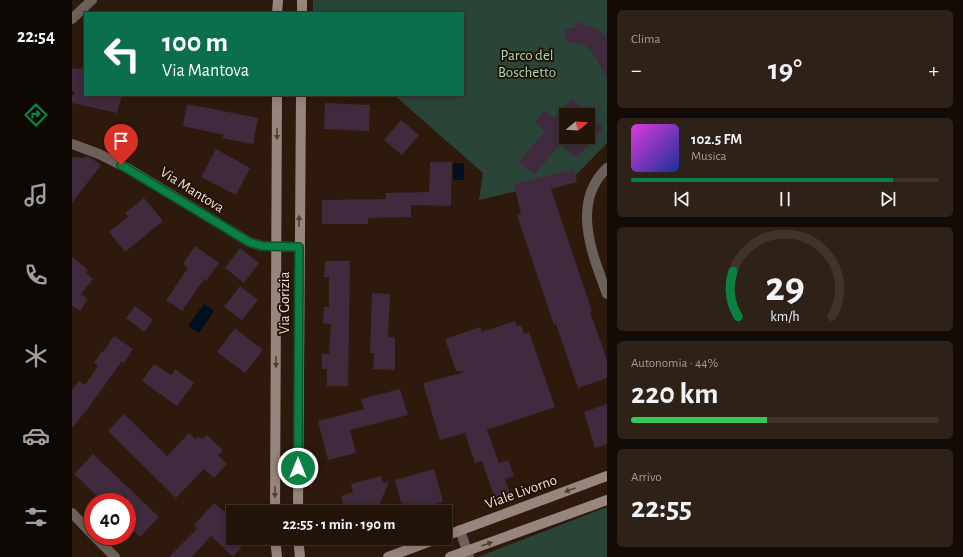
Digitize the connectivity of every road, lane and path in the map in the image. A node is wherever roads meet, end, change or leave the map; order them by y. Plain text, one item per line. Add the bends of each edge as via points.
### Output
1 (92, 0) edge
2 (278, 0) edge
3 (302, 0) edge
4 (278, 12) edge
5 (302, 12) edge
6 (72, 19) edge
7 (277, 96) edge
8 (301, 96) edge
9 (72, 144) edge
10 (607, 168) edge
11 (276, 246) junction
12 (299, 247) junction
13 (607, 294) edge
14 (607, 476) edge
15 (607, 500) edge
16 (275, 505) edge
17 (298, 505) edge
18 (72, 513) edge
19 (84, 525) edge
20 (460, 530) junction
21 (452, 533) edge
22 (104, 545) edge
23 (276, 545) edge
24 (299, 545) edge
25 (420, 545) edge
26 (468, 554) edge
27 (115, 557) edge
28 (276, 557) edge
29 (300, 557) edge
30 (388, 557) edge
31 (450, 557) edge

1 - 6 street
2 - 4 street
3 - 5 street
7 -> 11 street, Via Gorizia
12 -> 8 street, Via Gorizia
9 - 11 street, Via Mantova via 129,169 244,240 253,244
10 - 13 street via 593,188 587,223 590,245
11 - 12 street, Via Mantova
11 -> 16 street, Via Gorizia
12 - 17 street, Via Gorizia
14 -> 20 street, Viale Livorno
26 -> 15 street
18 - 19 street
20 - 21 street, Viale Livorno
20 - 26 street
22 - 27 street
23 - 28 street
24 - 29 street
25 - 30 street
26 - 31 street

